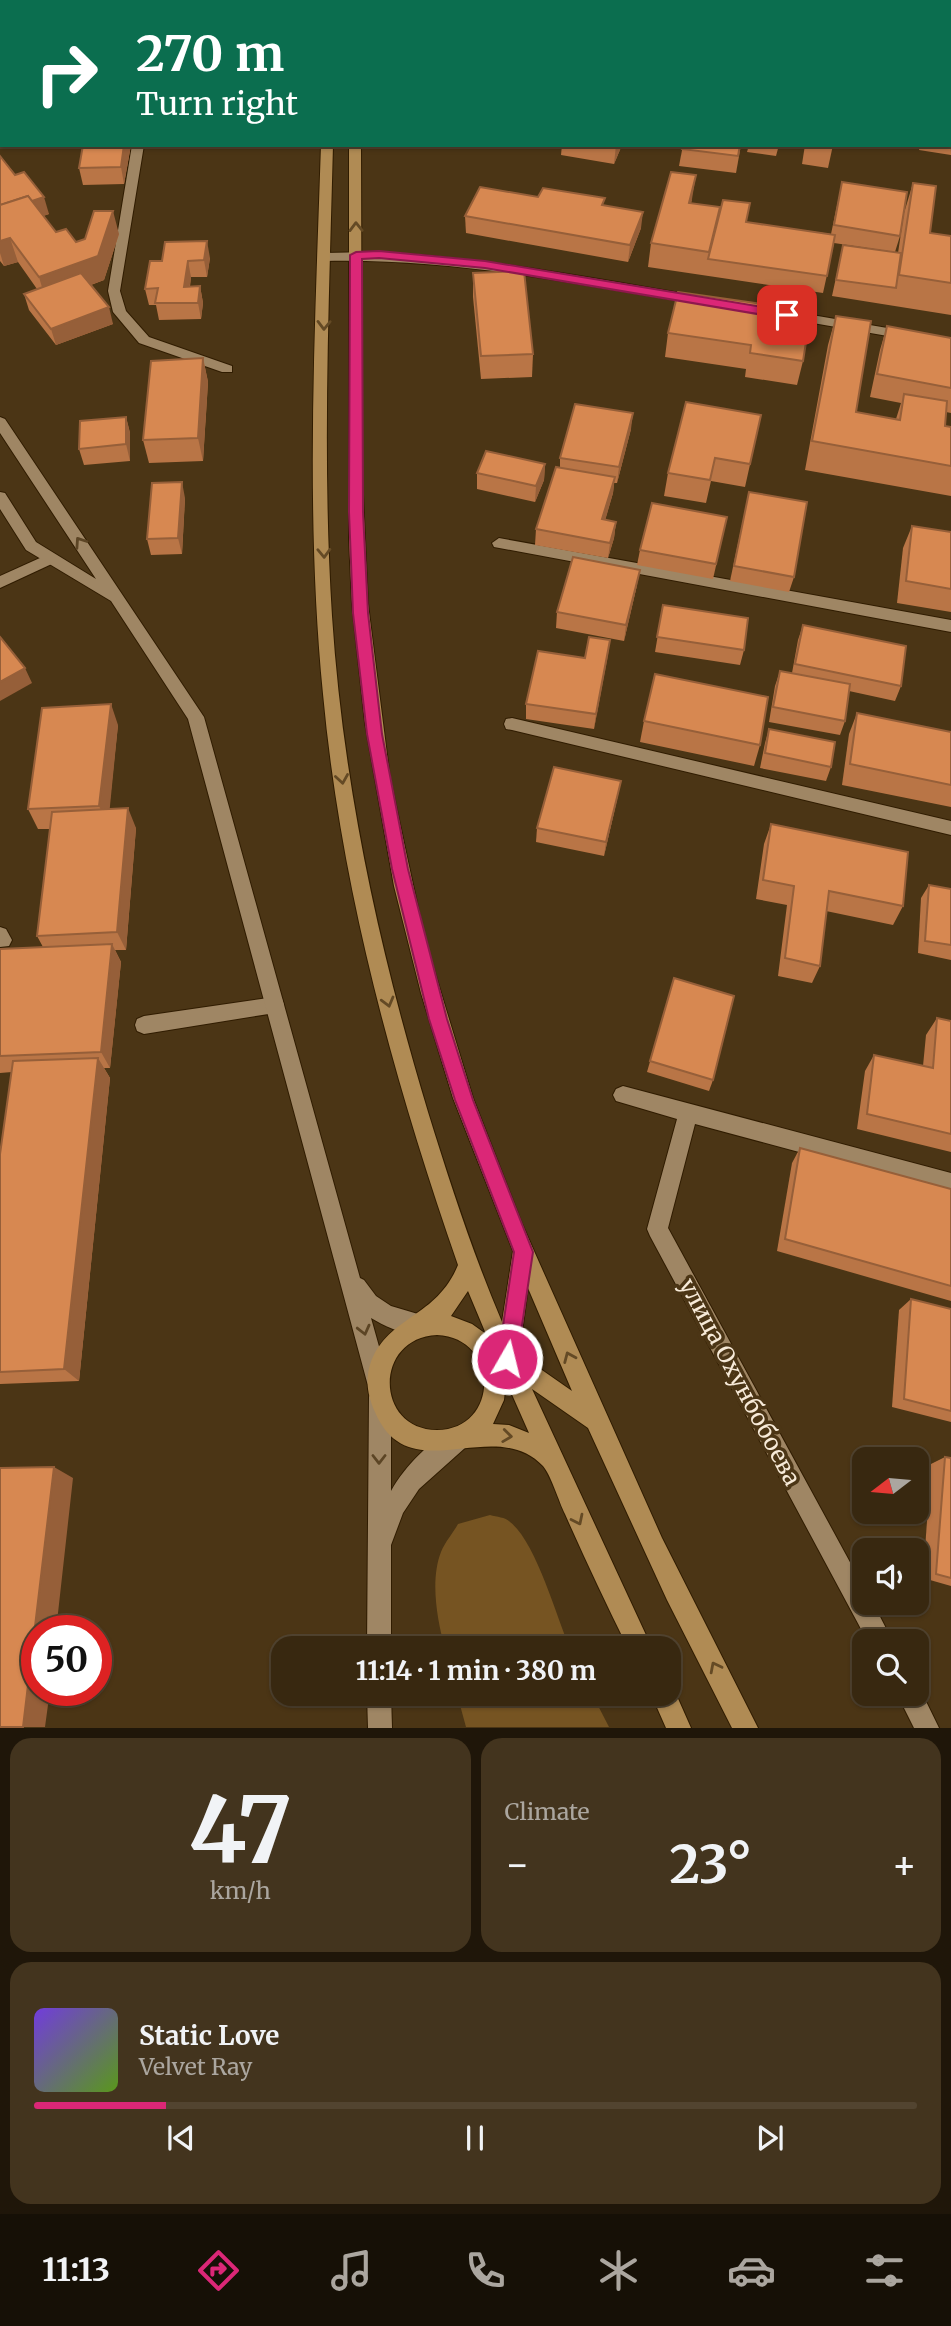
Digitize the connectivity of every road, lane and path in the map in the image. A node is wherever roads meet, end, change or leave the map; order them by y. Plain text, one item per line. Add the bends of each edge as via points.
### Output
1 (138, 147) edge
2 (327, 147) edge
3 (355, 147) edge
4 (356, 255) junction
5 (324, 257) junction
6 (718, 304) edge
7 (773, 313) edge
8 (951, 342) edge
9 (227, 369) dead end
10 (0, 422) edge
11 (0, 497) edge
12 (499, 543) dead end
13 (51, 558) junction
14 (0, 582) edge
15 (118, 599) junction
16 (951, 626) edge
17 (512, 724) dead end
18 (951, 828) edge
19 (275, 1005) junction
20 (144, 1025) dead end
21 (623, 1095) dead end
22 (688, 1112) junction
23 (951, 1183) edge
24 (523, 1252) junction
25 (469, 1265) junction
26 (349, 1270) junction
27 (420, 1325) junction
28 (474, 1336) junction
29 (507, 1359) junction
30 (380, 1391) junction
31 (494, 1392) junction
32 (596, 1420) junction
33 (458, 1439) junction
34 (550, 1458) junction
35 (379, 1557) junction
36 (874, 1629) edge
37 (379, 1636) edge
38 (634, 1636) edge
39 (379, 1706) edge
40 (669, 1706) edge
41 (916, 1706) edge
42 (380, 1727) edge
43 (679, 1727) edge
44 (746, 1727) edge
45 (928, 1727) edge

1 - 9 street via 114,291 120,312 144,340
2 - 5 main road
4 -> 3 main road
4 - 5 street
4 - 6 street via 485,265
4 - 24 main road via 356,512 360,613 374,734 400,869 438,1019
5 -> 25 main road via 323,538 340,771 365,915 382,981
7 - 8 street
15 -> 10 street
11 - 13 street via 31,546
12 - 16 street
13 - 14 street
13 - 15 street
15 - 19 street via 196,718
17 - 18 street
19 - 20 street
19 - 26 street
21 - 22 street
22 - 23 street
22 - 36 street, улица Охунбобоева via 657,1229
24 - 29 main road
32 -> 24 main road
25 - 27 main road via 451,1302
25 - 29 main road
26 - 27 street via 359,1292 375,1310
26 -> 30 street
27 - 28 main road via 439,1322
27 - 30 main road via 402,1335 389,1350 381,1370
28 - 29 main road
28 - 31 main road via 487,1352
29 - 31 main road
29 - 32 main road
29 - 34 main road
30 - 33 main road via 393,1424 407,1435 440,1444
30 -> 35 street
31 - 33 main road via 487,1412
44 -> 32 main road via 638,1516
33 -> 34 main road via 487,1434 518,1437
33 - 35 street via 426,1463 401,1493
34 -> 38 main road
35 - 37 street
39 - 42 street
40 - 43 main road
41 - 45 street

